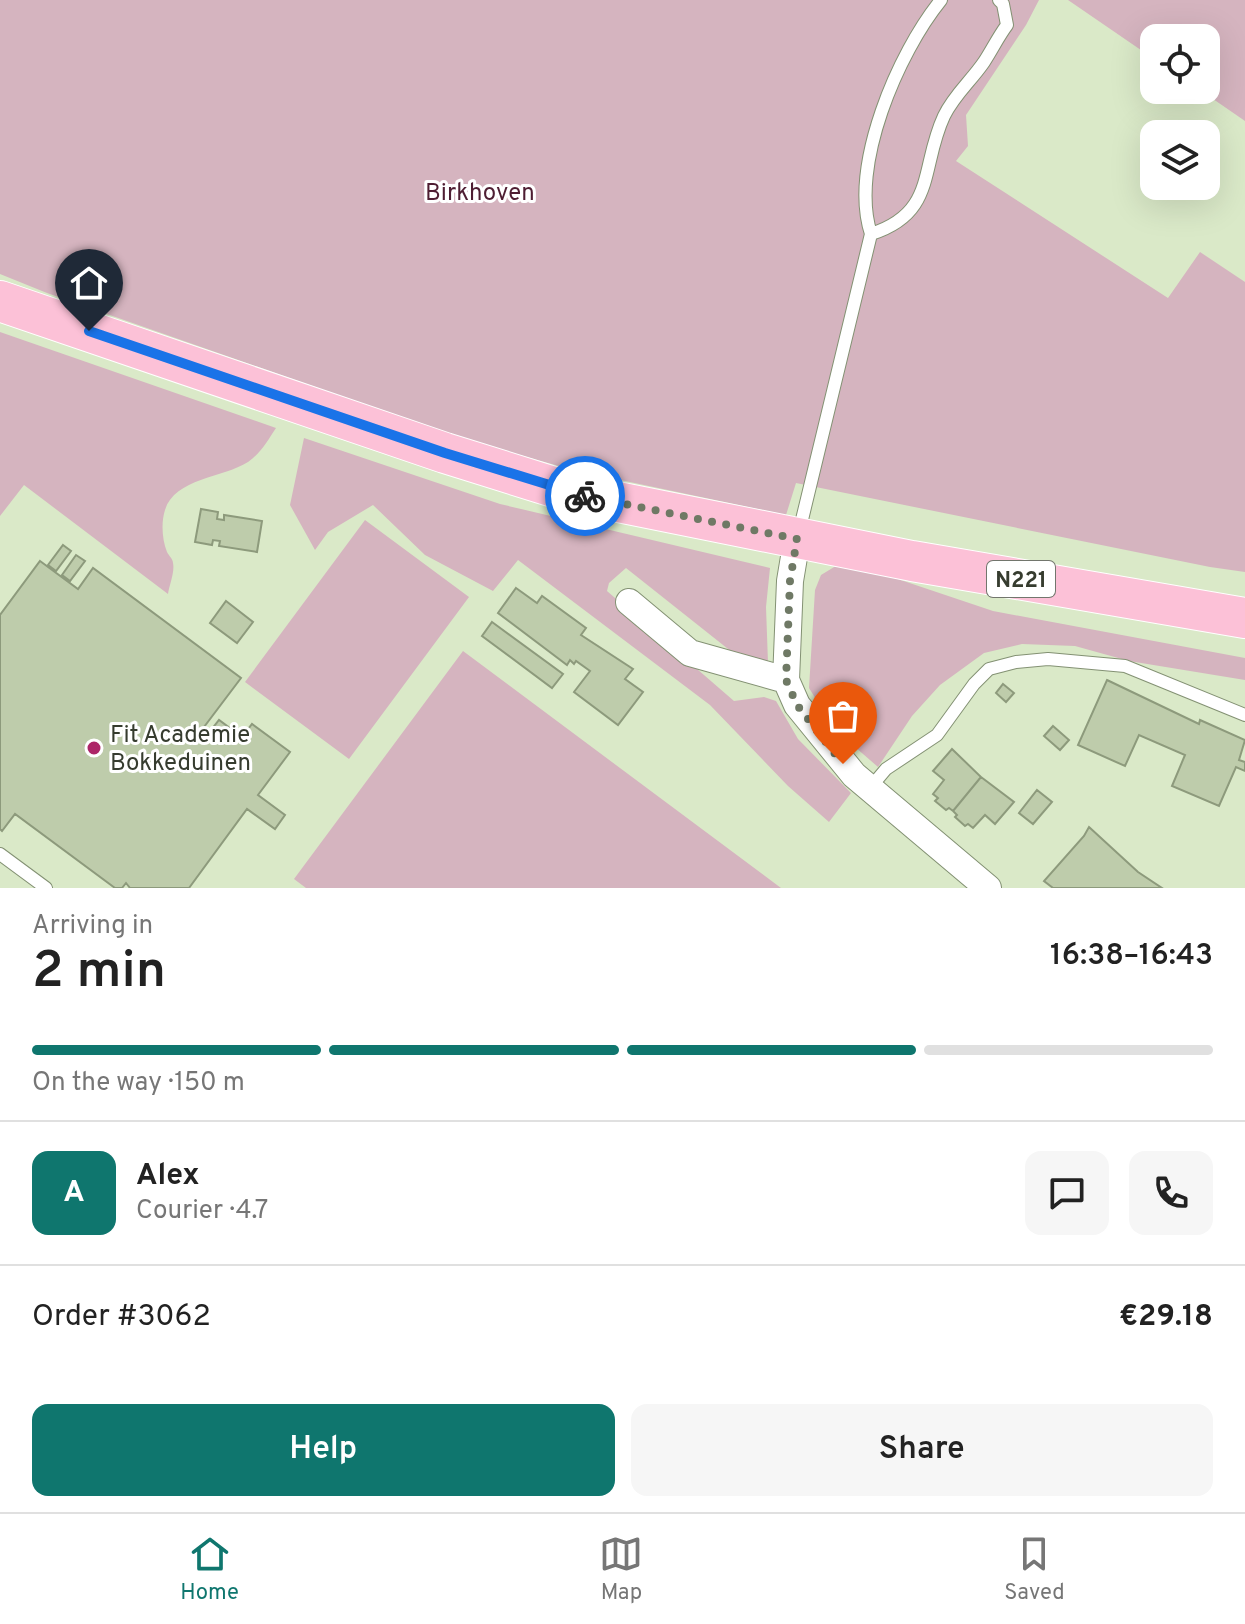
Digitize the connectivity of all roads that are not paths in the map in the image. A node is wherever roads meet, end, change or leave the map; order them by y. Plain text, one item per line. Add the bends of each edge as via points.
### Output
1 (941, 0) edge
2 (999, 0) edge
3 (871, 234) junction
4 (0, 301) edge
5 (797, 539) junction
6 (629, 602) dead end
7 (1245, 618) edge
8 (786, 680) junction
9 (1245, 715) edge
10 (870, 788) junction
11 (0, 854) edge
12 (46, 888) edge
13 (988, 888) edge

1 - 3 lane via 921,26 877,125 864,206
2 - 3 lane via 1007,25 943,117 925,185 900,221
3 - 5 lane
4 - 5 main road, N221 via 573,493
5 - 7 main road, N221
5 - 8 street
6 - 8 street via 690,653
8 - 10 street via 806,717
9 - 10 lane via 1125,666 1048,659 1016,662 989,669 937,735 895,762
10 - 13 street
11 - 12 lane

